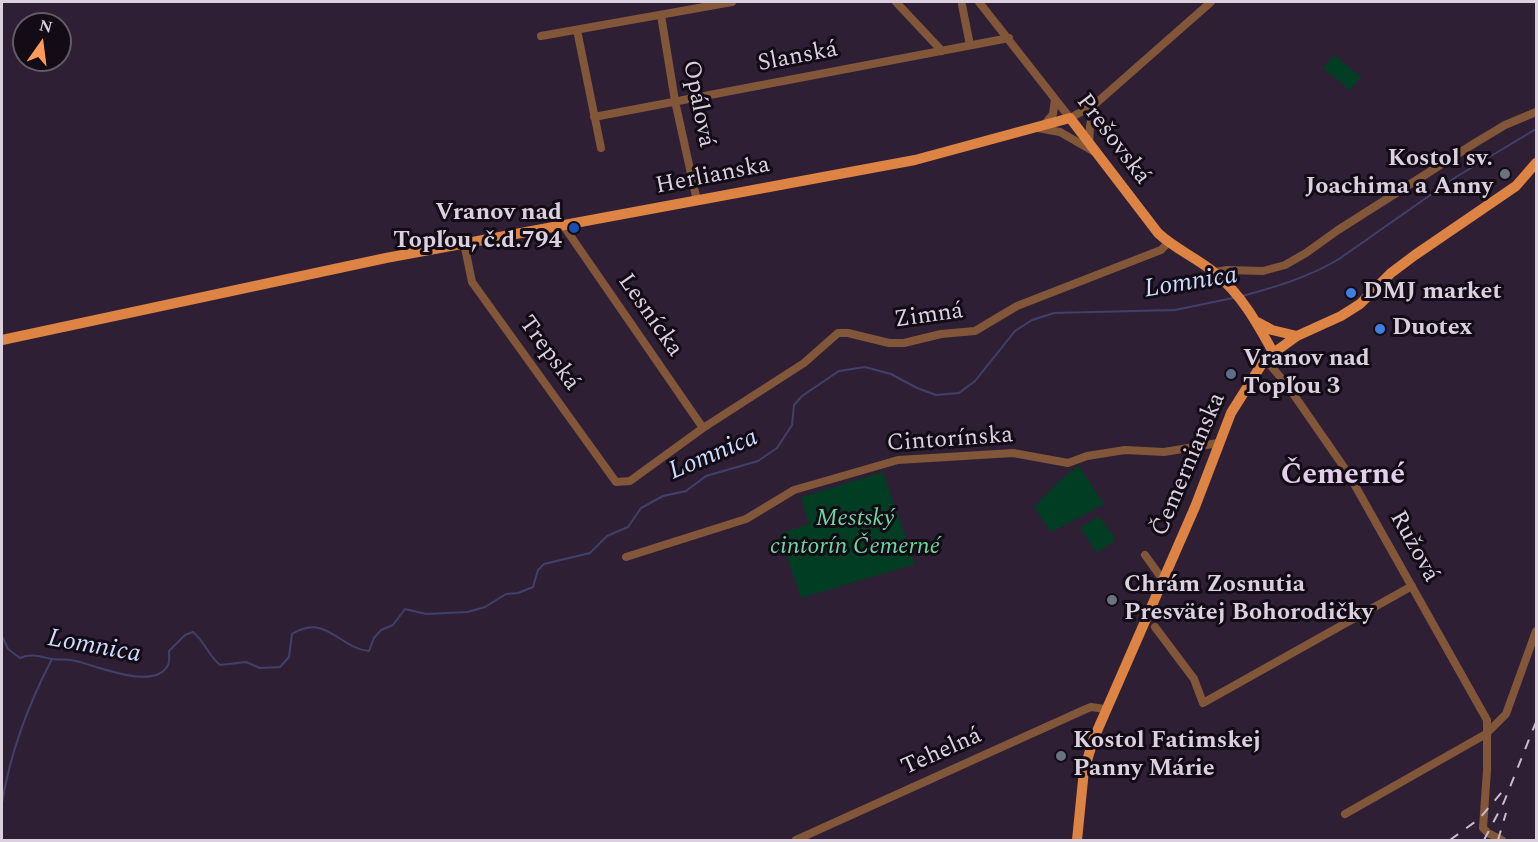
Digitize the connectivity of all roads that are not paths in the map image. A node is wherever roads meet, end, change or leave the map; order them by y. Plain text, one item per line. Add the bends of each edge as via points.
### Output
1 (732, 2) edge
2 (896, 2) edge
3 (979, 2) edge
4 (1211, 2) edge
5 (962, 5) dead end
6 (661, 15) junction
7 (577, 30) junction
8 (541, 36) dead end
9 (1009, 38) junction
10 (970, 45) junction
11 (942, 51) junction
12 (1055, 99) junction
13 (675, 101) junction
14 (1094, 105) junction
15 (1536, 112) edge
16 (594, 117) junction
17 (1070, 118) junction
18 (1039, 126) junction
19 (601, 148) dead end
20 (1092, 148) junction
21 (1536, 163) edge
22 (697, 201) junction
23 (563, 225) junction
24 (464, 243) junction
25 (1168, 243) junction
26 (1215, 272) junction
27 (1257, 321) junction
28 (1297, 336) junction
29 (2, 340) edge
30 (1269, 356) junction
31 (704, 428) junction
32 (1218, 443) junction
33 (616, 482) joint
34 (1145, 555) dead end
35 (626, 557) dead end
36 (1163, 580) junction
37 (1412, 586) junction
38 (1155, 627) dead end
39 (1536, 631) edge
40 (1105, 709) junction
41 (1486, 735) junction
42 (1344, 814) dead end
43 (796, 840) edge
44 (1077, 840) edge
45 (1502, 840) edge

1 - 6 street
2 - 11 street
3 - 9 street, Prešovská
4 - 14 street, Herlianska
5 - 10 street
6 - 7 street
6 - 13 street, Opálová
7 - 8 street
7 - 16 street
9 - 10 street, Slanská
9 - 12 street, Prešovská
10 - 11 street, Slanská
11 - 13 street, Slanská
12 - 17 street, Prešovská
12 - 18 street via 1053,114
13 - 16 street, Slanská
13 - 22 street, Opálová
14 - 17 street, Herlianska
14 - 20 street via 1090,126
15 - 26 street via 1475,143 1285,265 1263,271
16 - 19 street
17 - 18 main road, Herlianska
17 - 20 main road, Prešovská
18 - 20 street
18 - 22 main road, Herlianska via 915,160
20 - 25 main road, Prešovská
21 - 28 main road, Čemernianska via 1516,186 1391,273 1360,304
22 - 23 main road, Herlianska
23 - 24 main road, Herlianska
23 - 31 street, Lesnícka
24 - 29 main road, Herlianska
24 - 33 street, Trepská via 472,282
25 - 26 main road, Prešovská
25 - 31 street, Zimná via 1161,250 1017,306 975,331 904,343 838,333 804,363
26 - 27 main road, Prešovská
27 - 28 main road via 1272,330
27 - 30 main road, Prešovská
28 - 30 main road, Čemernianska
30 - 32 main road, Čemernianska via 1231,413
30 - 37 street, Ružová via 1348,472
31 - 33 street, Zimná via 630,481
32 - 35 street, Cintorínska via 1164,452 1125,450 1068,463 1012,453 898,460 794,490 746,519
32 - 36 main road, Čemernianska
34 - 36 street
36 - 40 main road, Čemernianska
37 - 38 street via 1203,703 1194,679
37 - 41 street, Ružová via 1487,720
39 - 41 street via 1506,714
40 - 43 street, Tehelná via 1086,709
40 - 44 main road, Čemernianska via 1084,770
41 - 42 street
41 - 45 street, Ružová via 1488,770 1483,828

